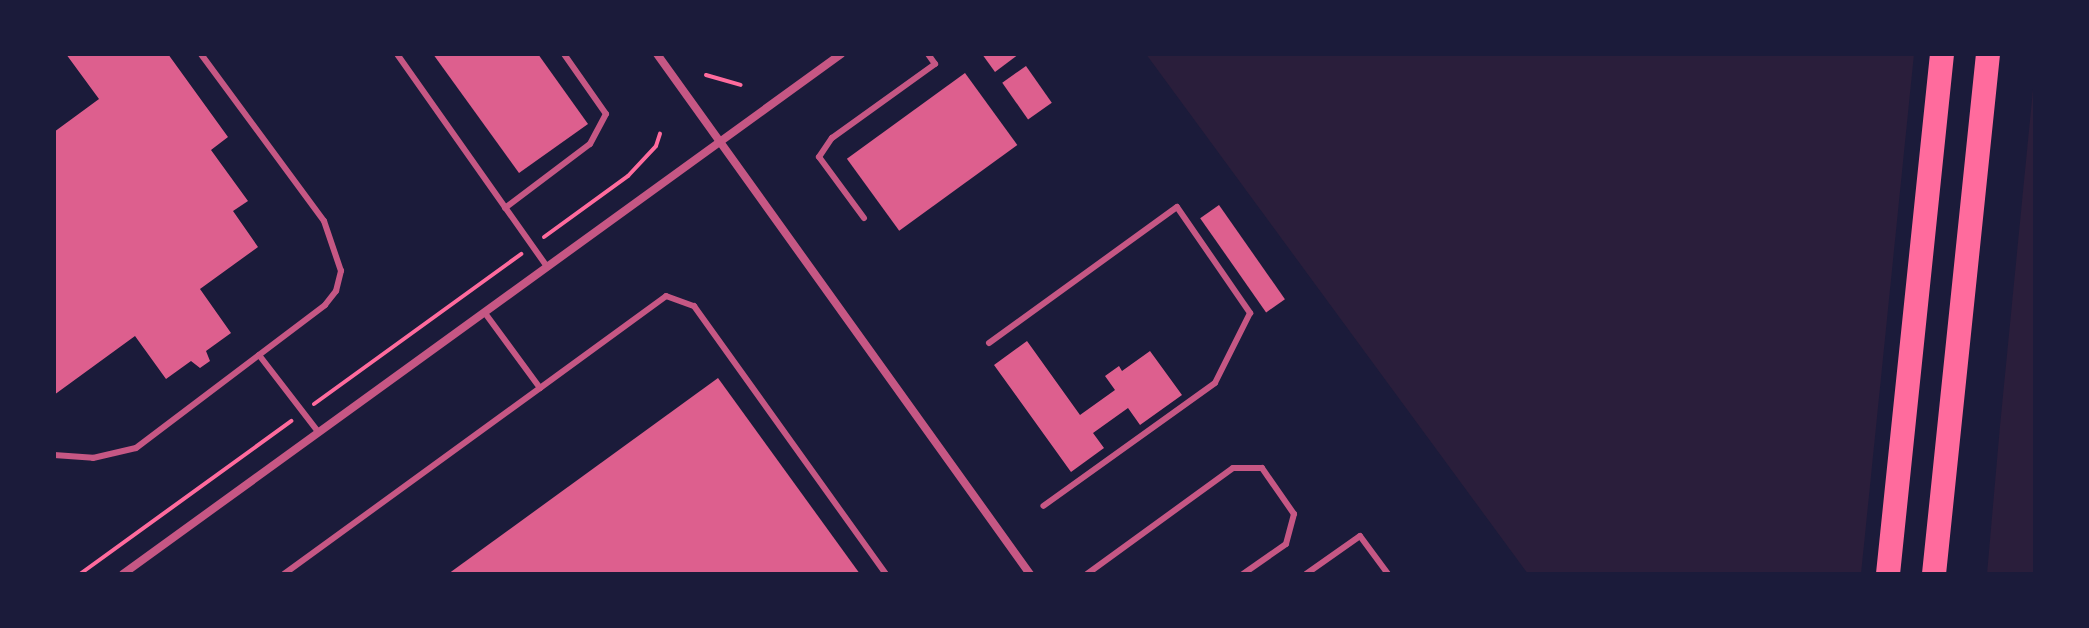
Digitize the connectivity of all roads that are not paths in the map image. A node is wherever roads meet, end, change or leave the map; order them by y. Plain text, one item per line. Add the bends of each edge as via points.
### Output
1 (201, 54) edge
2 (397, 54) edge
3 (564, 54) edge
4 (657, 54) edge
5 (841, 54) edge
6 (928, 54) edge
7 (1942, 54) edge
8 (1988, 54) edge
9 (720, 140) junction
10 (505, 208) junction
11 (864, 218) dead end
12 (547, 267) junction
13 (485, 313) junction
14 (989, 343) dead end
15 (259, 355) junction
16 (540, 388) junction
17 (319, 433) junction
18 (54, 455) edge
19 (1043, 506) dead end
20 (123, 574) edge
21 (284, 574) edge
22 (886, 574) edge
23 (1030, 574) edge
24 (1087, 574) edge
25 (1243, 574) edge
26 (1306, 574) edge
27 (1388, 574) edge
28 (1888, 574) edge
29 (1934, 574) edge

1 - 15 lane via 305,192 336,246 341,271 336,291
2 - 10 lane
3 - 10 lane via 606,114 590,144
4 - 9 street
5 - 9 street
6 - 11 lane via 935,64 832,138 819,157
7 - 28 highway
8 - 29 highway
9 - 12 street
9 - 23 street
10 - 12 lane
12 - 13 street
13 - 16 lane
13 - 17 street
14 - 19 lane via 1177,207 1250,313 1215,383
15 - 17 lane
15 - 18 lane via 136,448 93,458
16 - 21 lane
16 - 22 lane via 666,296 694,306
17 - 20 street
24 - 25 lane via 1233,468 1262,468 1294,514 1286,544
26 - 27 lane via 1360,536

